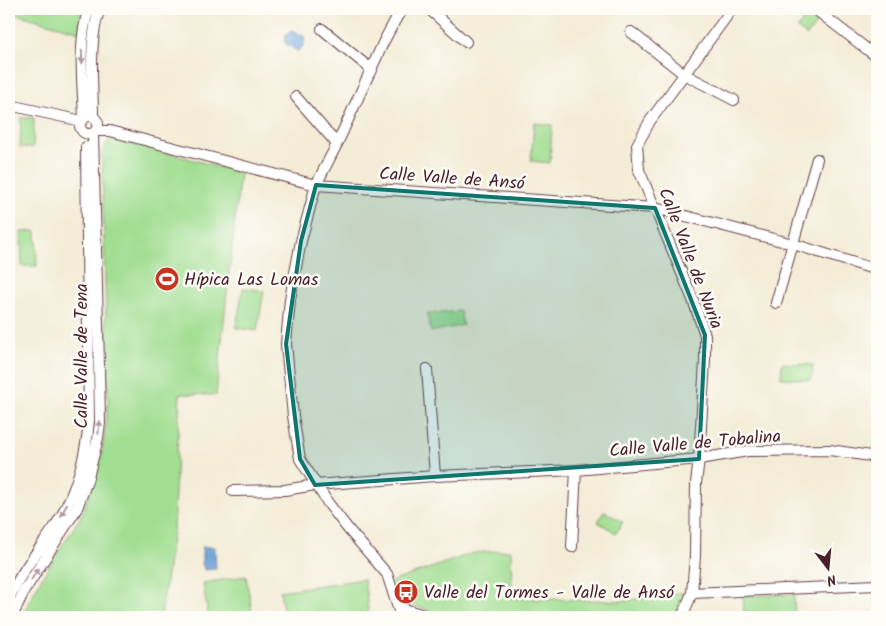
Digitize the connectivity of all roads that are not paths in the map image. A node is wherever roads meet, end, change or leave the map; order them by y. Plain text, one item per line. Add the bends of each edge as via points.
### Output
1 (89, 9) edge
2 (100, 9) edge
3 (405, 9) edge
4 (429, 9) edge
5 (732, 9) edge
6 (821, 10) edge
7 (322, 29) dead end
8 (632, 32) dead end
9 (466, 42) dead end
10 (877, 58) edge
11 (372, 70) junction
12 (684, 74) junction
13 (296, 96) dead end
14 (734, 100) dead end
15 (9, 105) edge
16 (87, 125) junction
17 (337, 144) junction
18 (817, 159) dead end
19 (316, 185) junction
20 (655, 208) junction
21 (793, 244) junction
22 (877, 270) edge
23 (776, 303) dead end
24 (427, 369) dead end
25 (877, 457) edge
26 (699, 459) junction
27 (576, 470) junction
28 (435, 476) junction
29 (316, 485) junction
30 (83, 491) junction
31 (233, 491) dead end
32 (572, 548) dead end
33 (877, 585) edge
34 (692, 593) junction
35 (9, 599) edge
36 (399, 612) edge
37 (12, 617) edge
38 (430, 617) edge
39 (682, 617) edge

1 -> 16 street, Calle Valle de Tena via 82,46
2 - 16 street, Calle Valle de Tena via 93,36
3 - 11 street via 384,40
4 - 9 street
5 - 12 street, Calle Valle de Nuria
6 - 10 street
7 - 11 street
8 - 12 street
11 - 17 street
12 - 14 street
12 - 20 street, Calle Valle de Nuria via 637,145 639,170
13 - 17 street
15 - 16 street
16 - 19 street, Calle Valle de Ansó
16 - 30 street, Calle Valle de Tena via 100,423 96,450
17 - 19 street
18 - 21 street
19 - 20 street, Calle Valle de Ansó
19 - 29 street via 290,299 286,344 300,459
20 - 21 street, Calle Valle de Ansó
20 - 26 street, Calle Valle de Nuria via 705,335
21 - 22 street, Calle Valle de Ansó
21 - 23 street
24 - 28 street
25 - 26 street, Calle Valle de Tobalina via 830,450 748,451
26 - 27 street, Calle Valle de Tobalina
26 - 34 street, Calle Valle de Nuria
27 - 28 street, Calle Valle de Tobalina
27 - 32 street
28 - 29 street, Calle Valle de Tobalina
29 - 31 street, Calle Valle de Tobalina via 285,490
29 - 36 street via 348,530 387,574
30 -> 35 street, Calle Valle de Tena via 22,574
37 -> 30 street, Calle Valle de Tena via 24,591 67,526
33 - 34 street
34 - 39 street, Calle Valle de Nuria
36 - 38 street

